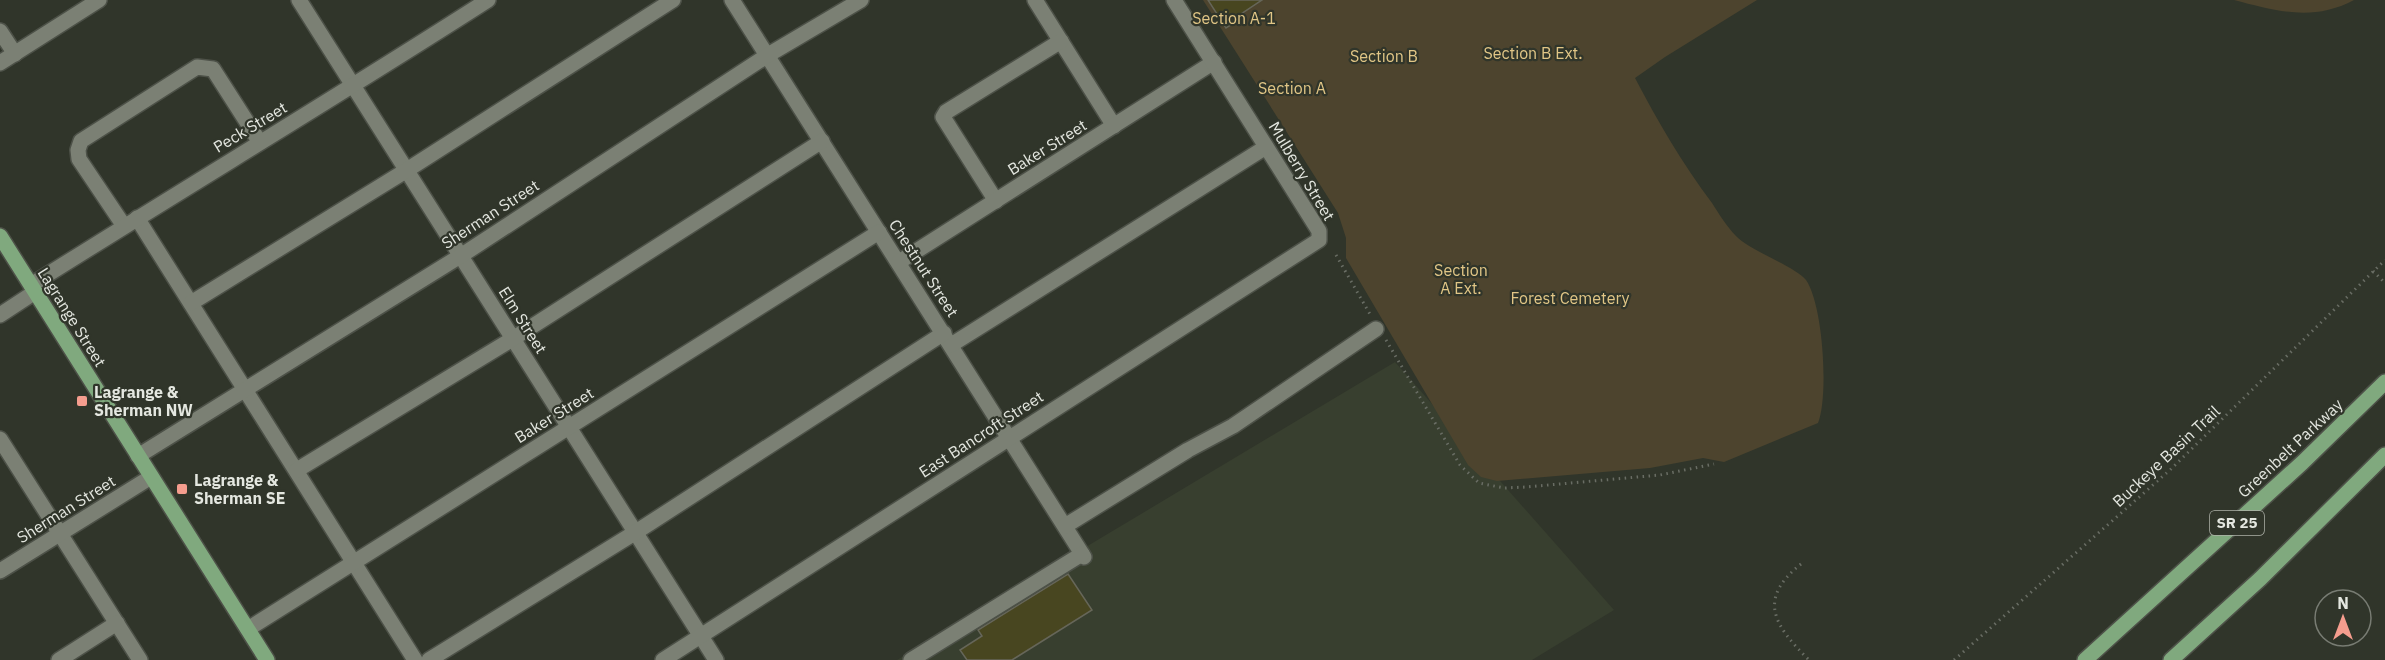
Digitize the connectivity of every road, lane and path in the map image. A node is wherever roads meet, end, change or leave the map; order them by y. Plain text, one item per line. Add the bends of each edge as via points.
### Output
1 (99, 0) edge
2 (298, 0) edge
3 (488, 0) edge
4 (673, 0) edge
5 (732, 0) edge
6 (861, 0) edge
7 (1035, 0) edge
8 (1174, 0) edge
9 (0, 31) edge
10 (1061, 41) junction
11 (15, 54) junction
12 (768, 55) junction
13 (1214, 62) junction
14 (0, 63) edge
15 (353, 87) junction
16 (1114, 126) junction
17 (260, 141) junction
18 (822, 141) junction
19 (1266, 147) junction
20 (407, 170) junction
21 (996, 201) junction
22 (130, 222) junction
23 (879, 231) junction
24 (0, 236) edge
25 (1319, 240) joint
26 (462, 255) junction
27 (1336, 255) dead end
28 (2385, 260) edge
29 (899, 262) junction
30 (2373, 271) junction
31 (2385, 283) edge
32 (33, 288) junction
33 (191, 303) junction
34 (0, 315) edge
35 (1378, 328) junction
36 (514, 338) junction
37 (947, 339) junction
38 (2385, 382) edge
39 (244, 388) junction
40 (569, 427) junction
41 (1010, 437) junction
42 (1, 442) edge
43 (2385, 455) edge
44 (138, 456) junction
45 (1714, 464) dead end
46 (297, 470) junction
47 (151, 477) junction
48 (1065, 526) junction
49 (636, 532) junction
50 (61, 533) junction
51 (354, 561) junction
52 (1801, 564) dead end
53 (0, 571) edge
54 (117, 623) junction
55 (248, 629) junction
56 (702, 636) junction
57 (263, 658) edge
58 (59, 660) edge
59 (140, 660) edge
60 (415, 660) edge
61 (429, 660) edge
62 (663, 660) edge
63 (716, 660) edge
64 (911, 660) edge
65 (1809, 660) edge
66 (1954, 660) edge
67 (2085, 660) edge
68 (2171, 660) edge

1 - 11 street
2 - 15 street, Elm Street
3 - 15 street, Peck Street
4 - 20 street
5 - 12 street, Chestnut Street
6 - 12 street, Sherman Street
7 - 10 street
8 - 13 street, Mulberry Street
9 - 11 street
10 - 16 street
10 - 21 street via 943,117
11 - 14 street
12 - 18 street, Chestnut Street
12 - 26 street, Sherman Street
13 - 16 street, Baker Street
13 - 19 street, Mulberry Street
15 - 17 street, Peck Street
15 - 20 street, Elm Street
16 - 21 street, Baker Street
17 - 22 street, Peck Street
17 - 22 street via 213,69 197,67 81,141 79,159
18 - 23 street, Chestnut Street
18 - 36 street
19 - 25 street, Mulberry Street via 1319,231
19 - 37 street
20 - 26 street, Elm Street
20 - 33 street
21 - 29 street, Baker Street
22 - 32 street, Peck Street
22 - 33 street
23 - 29 street, Chestnut Street
23 - 40 street, Baker Street
24 - 32 main road, Lagrange Street
25 - 41 street, East Bancroft Street
26 - 36 street, Elm Street
26 - 39 street, Sherman Street
27 - 35 path
28 - 30 path, Buckeye Basin Trail
29 - 37 street, Chestnut Street
30 - 31 path
30 - 66 path, Buckeye Basin Trail via 2170,470
32 - 34 street, Peck Street
32 - 44 main road, Lagrange Street
33 - 39 street
35 - 45 path via 1460,465 1479,483 1527,487 1660,475
35 - 48 street via 1233,426
36 - 40 street, Elm Street
36 - 46 street
37 - 41 street, Chestnut Street
37 - 49 street
38 - 67 main road, Greenbelt Parkway / SR 25
39 - 44 street, Sherman Street
39 - 46 street
40 - 49 street, Elm Street
40 - 51 street, Baker Street
41 - 48 street, Chestnut Street
41 - 56 street, East Bancroft Street
42 - 50 street
43 - 68 main road via 2260,579
44 - 47 main road, Lagrange Street
46 - 51 street
47 - 50 street, Sherman Street
47 - 55 main road, Lagrange Street
48 - 64 street, Chestnut Street via 1083,555
49 - 56 street, Elm Street
49 - 61 street
50 - 53 street, Sherman Street
50 - 54 street
51 - 55 street, Baker Street
51 - 60 street
52 - 65 path via 1778,586 1774,601 1776,617 1786,636
54 - 58 street
54 - 59 street
55 - 57 main road, Lagrange Street
56 - 62 street, East Bancroft Street
56 - 63 street, Elm Street

